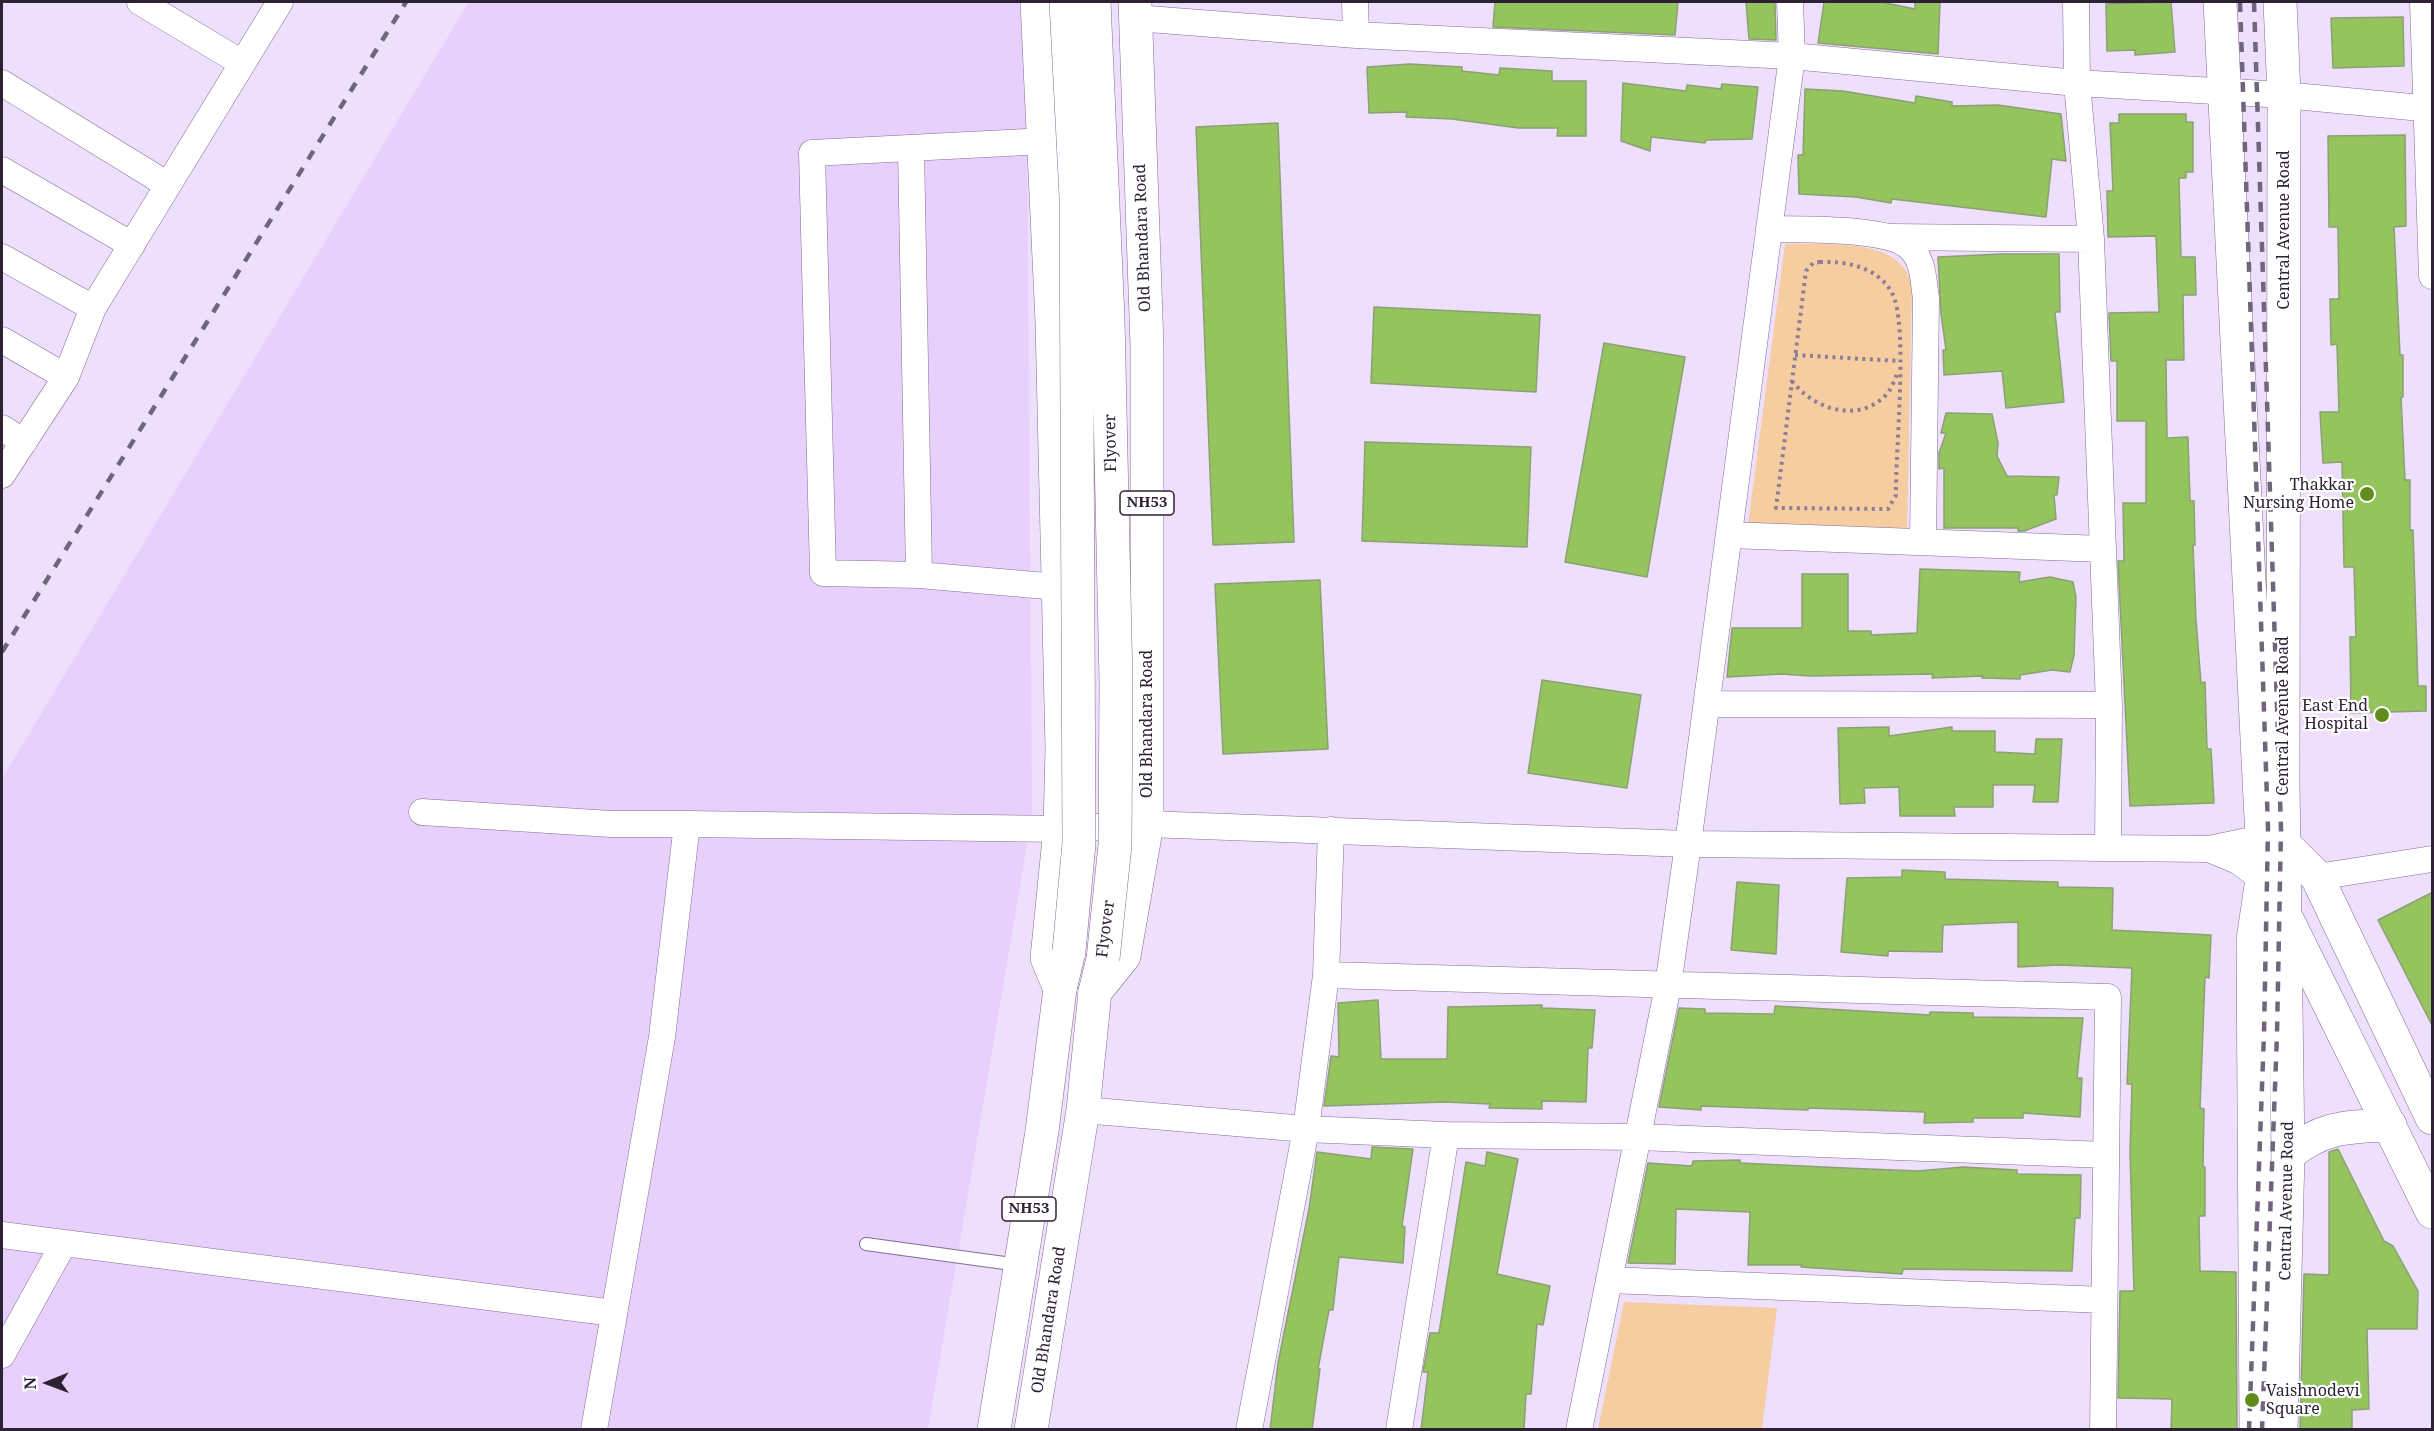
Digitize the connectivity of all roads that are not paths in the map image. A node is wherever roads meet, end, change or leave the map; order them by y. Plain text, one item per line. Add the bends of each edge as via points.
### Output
1 (140, 2) edge
2 (1037, 2) edge
3 (1066, 2) edge
4 (1094, 2) edge
5 (1355, 2) edge
6 (1790, 2) edge
7 (2076, 2) edge
8 (2220, 2) edge
9 (2280, 2) edge
10 (2423, 2) edge
11 (276, 3) edge
12 (1135, 10) edge
13 (1356, 35) junction
14 (1792, 56) junction
15 (242, 63) junction
16 (2, 83) edge
17 (2077, 83) junction
18 (2225, 92) junction
19 (2284, 95) junction
20 (2429, 109) edge
21 (1046, 141) junction
22 (911, 148) junction
23 (2, 170) edge
24 (168, 184) junction
25 (1769, 229) junction
26 (1884, 237) junction
27 (2091, 239) junction
28 (132, 245) junction
29 (2, 257) edge
30 (2432, 265) edge
31 (2433, 276) edge
32 (93, 308) junction
33 (2, 340) edge
34 (66, 377) junction
35 (2, 428) edge
36 (24, 442) junction
37 (2, 475) edge
38 (1729, 535) junction
39 (1923, 542) junction
40 (2103, 549) junction
41 (919, 575) junction
42 (1058, 587) junction
43 (1707, 704) junction
44 (2109, 705) junction
45 (422, 812) dead end
46 (687, 824) junction
47 (1147, 824) junction
48 (1060, 829) junction
49 (1331, 830) junction
50 (2273, 840) junction
51 (1688, 844) junction
52 (2108, 848) junction
53 (2209, 849) junction
54 (2433, 859) edge
55 (2317, 876) junction
56 (2262, 879) junction
57 (2284, 912) junction
58 (1326, 975) junction
59 (1668, 986) junction
60 (1060, 989) junction
61 (1095, 992) junction
62 (1083, 1110) junction
63 (2433, 1119) edge
64 (2390, 1125) junction
65 (1306, 1129) junction
66 (1446, 1135) junction
67 (1638, 1137) junction
68 (2106, 1155) junction
69 (2288, 1155) junction
70 (2433, 1212) edge
71 (2, 1235) edge
72 (64, 1243) junction
73 (866, 1244) dead end
74 (1019, 1265) junction
75 (1609, 1280) junction
76 (2104, 1300) junction
77 (614, 1313) junction
78 (2, 1355) edge
79 (594, 1430) edge
80 (994, 1430) edge
81 (1030, 1430) edge
82 (1249, 1430) edge
83 (1399, 1430) edge
84 (1579, 1430) edge
85 (2103, 1430) edge
86 (2256, 1430) edge
87 (2281, 1430) edge

1 - 15 street
2 - 21 main road, NH53
3 - 60 main road, Flyover / NH53, bridge via 1076,197 1080,843 1069,951
4 - 61 main road, Flyover, bridge via 1108,319 1116,682 1115,845 1103,959
5 - 13 street
6 - 14 street
7 - 17 street
8 - 18 main road
9 - 19 main road, Central Avenue Road
10 - 20 street
11 - 15 street
12 - 13 street
12 - 47 main road, Old Bhandara Road / NH53 via 1148,346
13 - 14 street
14 - 17 street
14 - 25 street
15 - 24 street
16 - 24 street
17 - 18 street
17 - 27 street
18 - 19 street
18 - 50 main road
19 - 20 street
19 - 50 main road, Central Avenue Road
20 - 30 street
21 - 22 street
21 - 42 main road, NH53
22 - 41 street
22 - 41 street via 813,153 813,165 823,573
23 - 28 street
24 - 28 street
25 - 26 street
25 - 38 street
26 - 27 street
26 - 39 street via 1908,246 1921,264 1924,287
27 - 40 street
28 - 32 street
29 - 32 street
30 - 31 street
32 - 34 street
33 - 34 street
34 - 36 street
35 - 36 street
36 - 37 street
38 - 39 street
38 - 43 street
39 - 40 street
40 - 44 street
41 - 42 street
42 - 48 main road, NH53
43 - 44 street
43 - 51 street
44 - 52 street
45 - 46 street via 611,824
46 - 48 street
46 - 77 street via 662,1037
47 - 48 street
47 - 49 street
47 - 61 main road, Old Bhandara Road / NH53 via 1124,956
48 - 60 main road, NH53 via 1047,958
49 - 51 street
49 - 58 street
50 - 53 street
50 - 55 main road
50 - 56 main road
50 - 57 main road, Central Avenue Road
51 - 52 street
51 - 59 street
52 - 53 street
53 - 56 street via 2238,861
54 - 55 street
55 - 63 main road
56 - 57 main road
56 - 86 main road via 2253,940
57 - 64 main road
57 - 69 main road, Central Avenue Road
58 - 59 street
58 - 65 street
59 - 67 street
59 - 68 street via 2108,997
60 - 74 main road, NH53 via 1042,1131
61 - 62 main road, Old Bhandara Road / NH53
62 - 65 street
62 - 81 main road, Old Bhandara Road / NH53
64 - 69 main road via 2326,1130
64 - 70 main road
65 - 66 street
65 - 82 street
66 - 67 street
66 - 83 street
67 - 68 street
67 - 75 street
68 - 76 street
69 - 87 main road, Central Avenue Road
71 - 72 street
72 - 77 street
72 - 78 street
73 - 74 lane
74 - 80 main road, NH53
75 - 76 street
75 - 84 street
76 - 85 street
77 - 79 street

